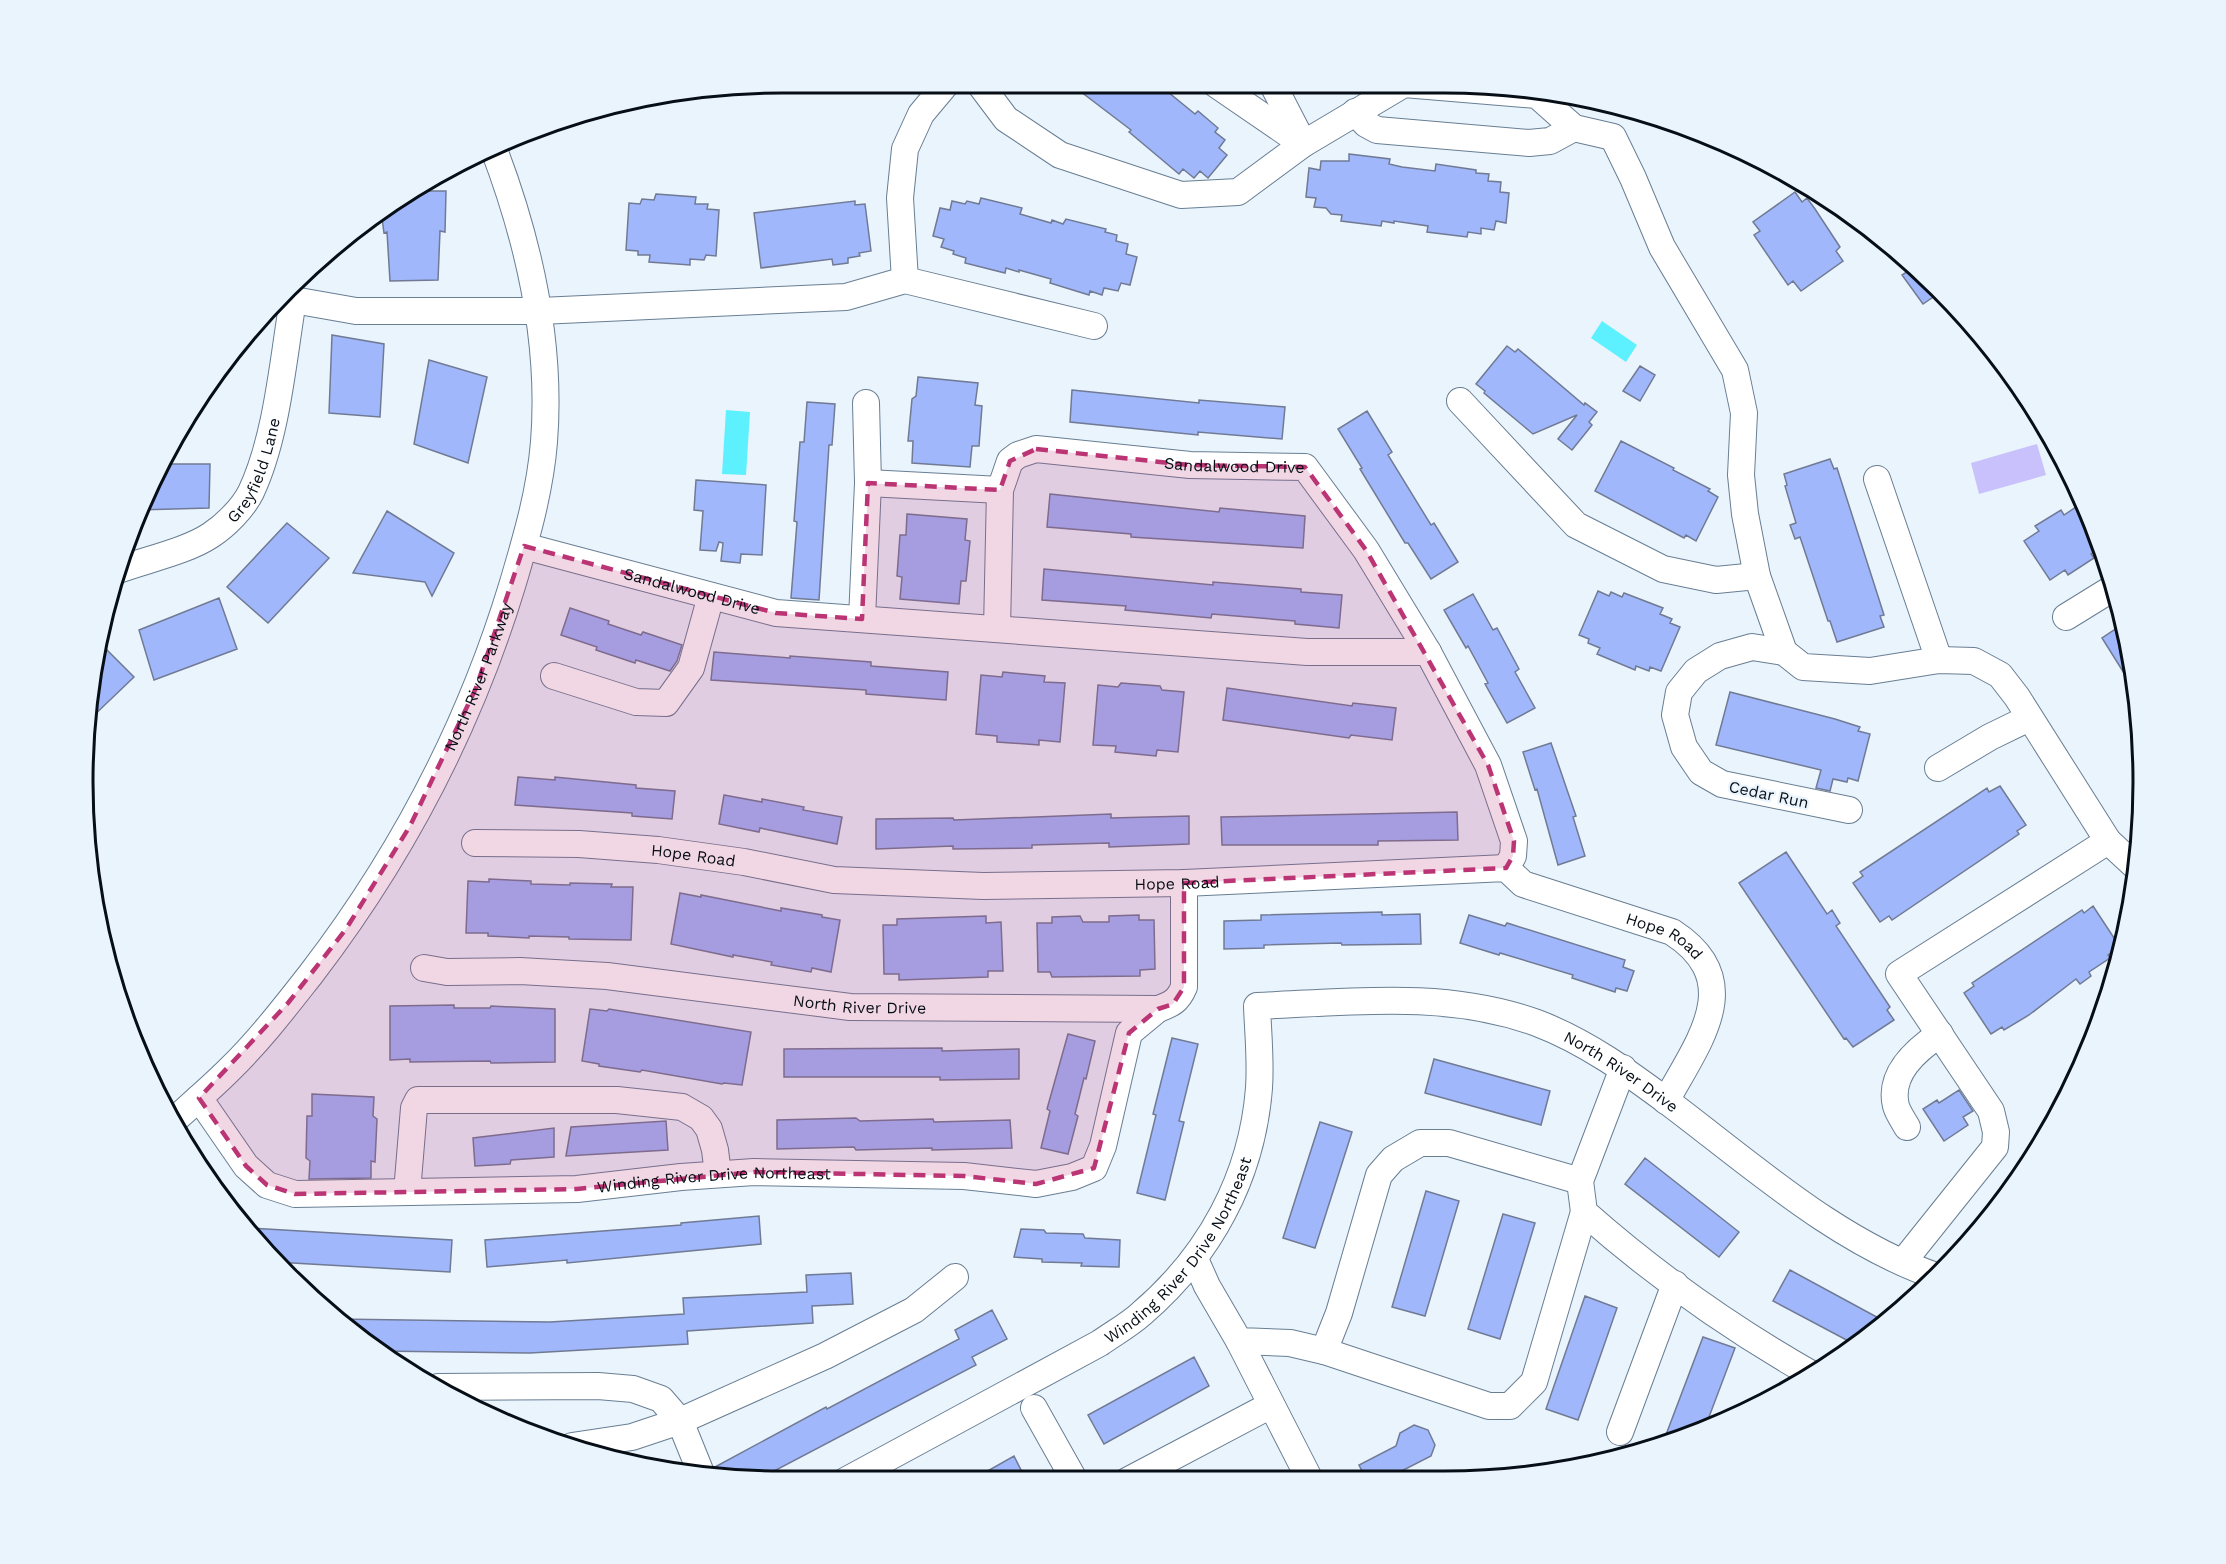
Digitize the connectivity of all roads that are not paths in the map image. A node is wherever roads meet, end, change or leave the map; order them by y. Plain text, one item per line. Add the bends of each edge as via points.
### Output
1 (938, 93) edge
2 (987, 93) edge
3 (1230, 93) edge
4 (1278, 93) edge
5 (1387, 93) edge
6 (1544, 101) edge
7 (1355, 112) junction
8 (1574, 128) junction
9 (1303, 144) junction
10 (496, 155) edge
11 (905, 280) junction
12 (291, 299) edge
13 (287, 303) edge
14 (540, 311) junction
15 (1094, 326) dead end
16 (1460, 401) dead end
17 (866, 403) dead end
18 (1877, 479) dead end
19 (868, 483) junction
20 (1000, 489) junction
21 (524, 546) junction
22 (128, 566) edge
23 (1757, 576) junction
24 (2106, 592) edge
25 (711, 596) junction
26 (2066, 617) dead end
27 (862, 619) junction
28 (997, 629) junction
29 (1428, 652) junction
30 (1784, 652) junction
31 (1939, 660) junction
32 (554, 676) dead end
33 (2029, 718) junction
34 (1938, 768) dead end
35 (1849, 810) dead end
36 (2108, 841) junction
37 (476, 843) dead end
38 (2128, 860) edge
39 (1506, 868) junction
40 (1184, 883) junction
41 (423, 968) dead end
42 (1257, 1006) joint
43 (1158, 1010) junction
44 (1940, 1034) junction
45 (1623, 1068) junction
46 (199, 1098) junction
47 (1666, 1101) junction
48 (179, 1115) edge
49 (1906, 1127) dead end
50 (717, 1174) junction
51 (1580, 1181) junction
52 (407, 1192) junction
53 (1584, 1212) junction
54 (1195, 1259) junction
55 (1903, 1262) junction
56 (1928, 1272) edge
57 (955, 1277) dead end
58 (1675, 1284) junction
59 (1239, 1341) junction
60 (1324, 1351) junction
61 (1803, 1370) edge
62 (452, 1387) edge
63 (1271, 1405) junction
64 (1034, 1408) dead end
65 (680, 1421) junction
66 (1620, 1432) dead end
67 (590, 1443) edge
68 (698, 1466) edge
69 (865, 1471) edge
70 (1069, 1471) edge
71 (1148, 1471) edge
72 (1305, 1471) edge

1 - 11 street via 921,114 904,149 900,198
2 - 9 street via 1006,119 1060,155 1181,195 1238,192
3 - 9 street
4 - 9 street
5 - 7 street
6 - 8 street
7 - 8 street via 1377,130 1529,143 1551,141
7 - 9 street
8 - 23 street via 1613,137 1662,247 1735,370 1744,413 1741,475 1745,514
10 - 14 street, North River Parkway via 527,250
11 - 14 street, Greyfield Lane via 846,297
11 - 15 street
12 - 14 street, Greyfield Lane via 356,311
13 - 22 street, Greyfield Lane via 269,443 250,493 211,535
14 - 21 street, North River Parkway via 545,375 544,442 537,496
16 - 23 street via 1576,525 1663,569 1716,580
17 - 19 street
18 - 31 street
19 - 20 street
19 - 27 street
20 - 28 street, Sandalwood Drive
20 - 29 street, Sandalwood Drive via 1010,461 1036,449 1190,465 1305,467 1366,550
21 - 25 street, Sandalwood Drive
21 - 46 street, North River Parkway via 476,688 410,826 346,929 230,1070
23 - 30 street
24 - 26 street
25 - 27 street, Sandalwood Drive via 776,613
25 - 32 street via 691,669 666,704 636,702
27 - 28 street, Sandalwood Drive
28 - 29 street, Sandalwood Drive via 1307,652
29 - 39 street, Sandalwood Drive via 1488,765 1514,841 1513,856
30 - 31 street, Cedar Run via 1803,668 1870,671
30 - 35 street, Cedar Run via 1752,647 1720,656 1696,671 1679,692 1675,715 1684,747 1701,772 1722,784
31 - 33 street, Cedar Run via 1974,661 2000,675
33 - 34 street
33 - 36 street, Cedar Run
36 - 38 street, Cedar Run
36 - 44 street via 1899,974
37 - 40 street, Hope Road via 658,850 834,880 983,886
39 - 40 street, Hope Road
39 - 47 street, Hope Road via 1522,884 1672,932 1701,956 1712,984 1711,1013
40 - 43 street via 1184,987 1173,1004
41 - 43 street, North River Drive via 607,976 850,1007
42 - 45 street, North River Drive via 1405,999 1448,1002 1536,1023 1582,1043
42 - 54 street, Winding River Drive Northeast via 1259,1087 1254,1125 1233,1192
43 - 50 street, Winding River Drive Northeast via 1129,1033 1103,1146 1094,1168 1072,1178 1036,1184 964,1176
44 - 49 street via 1922,1045 1898,1075 1893,1092
44 - 55 street via 1991,1111 1995,1147
45 - 47 street, North River Drive
45 - 51 street
46 - 48 street, North River Parkway
46 - 52 street, Winding River Drive Northeast via 246,1166 267,1185 295,1194
47 - 55 street, North River Drive via 1820,1216 1874,1250
50 - 52 street, Winding River Drive Northeast via 577,1189
50 - 52 street via 709,1129 701,1118 682,1107 617,1100 418,1100 414,1108
51 - 53 street
51 - 60 street via 1449,1143 1420,1143 1393,1159 1379,1175
53 - 58 street
53 - 60 street via 1534,1382 1510,1406 1489,1406
54 - 59 street
54 - 69 street, Winding River Drive Northeast via 1140,1316 1100,1343
55 - 56 street, North River Drive
57 - 65 street via 914,1310 825,1356
58 - 61 street via 1770,1351
58 - 66 street
59 - 60 street via 1290,1343
59 - 63 street
62 - 65 street via 633,1389 661,1399
63 - 71 street
63 - 72 street
64 - 70 street
65 - 67 street via 632,1437
65 - 68 street

